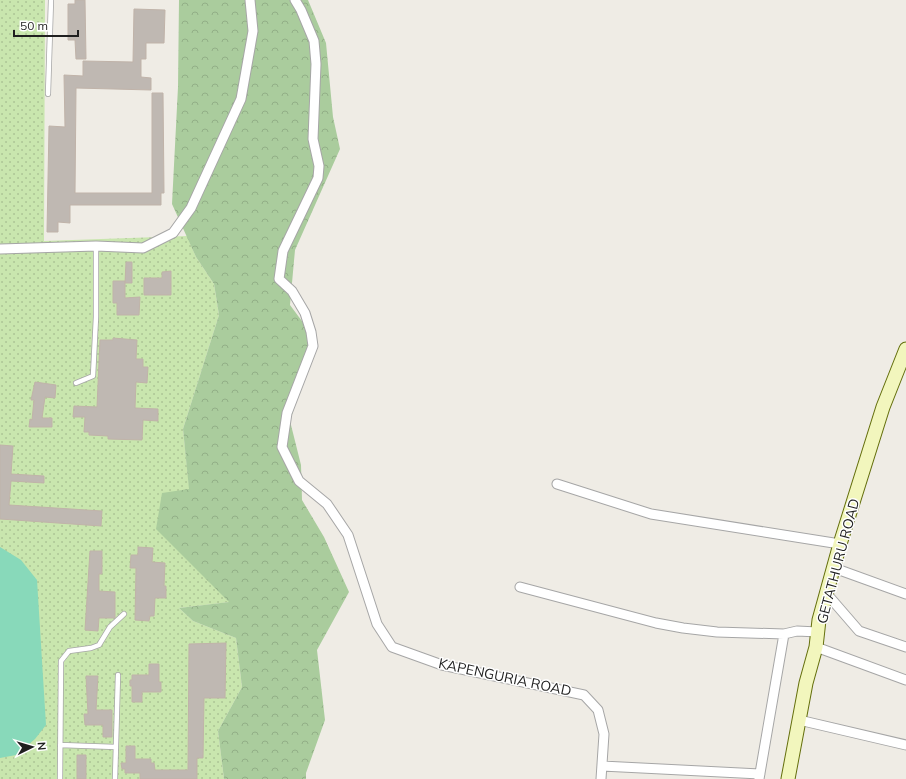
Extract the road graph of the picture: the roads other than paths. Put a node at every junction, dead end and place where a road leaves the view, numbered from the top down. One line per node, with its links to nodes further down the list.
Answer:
1 (51, 0): 4 (lane)
2 (250, 0): 5 (street)
3 (295, 0): 26 (street, KAPENGURIA ROAD)
4 (48, 94)
5 (96, 246): 6 (street); 8 (lane)
6 (0, 249)
7 (906, 349): 10 (main road, GETATHURU ROAD)
8 (76, 383)
9 (557, 484): 10 (street)
10 (840, 544): 11 (main road, GETATHURU ROAD)
11 (834, 568): 13 (main road, GETATHURU ROAD); 14 (street)
12 (520, 587): 17 (street)
13 (827, 594): 16 (main road, GETATHURU ROAD); 19 (street)
14 (906, 594)
15 (124, 614): 23 (lane)
16 (818, 632): 17 (street); 18 (main road, GETATHURU ROAD)
17 (784, 634): 27 (street)
18 (816, 647): 21 (street); 22 (main road, GETATHURU ROAD)
19 (906, 647)
20 (118, 675): 25 (lane)
21 (906, 680)
22 (799, 720): 24 (street); 31 (main road, GETATHURU ROAD)
23 (60, 745): 25 (lane); 28 (lane)
24 (906, 745)
25 (116, 747): 29 (lane)
26 (602, 766): 27 (street); 30 (street, KAPENGURIA ROAD)
27 (760, 776)
28 (60, 779)
29 (116, 779)
30 (601, 779)
31 (788, 779)

